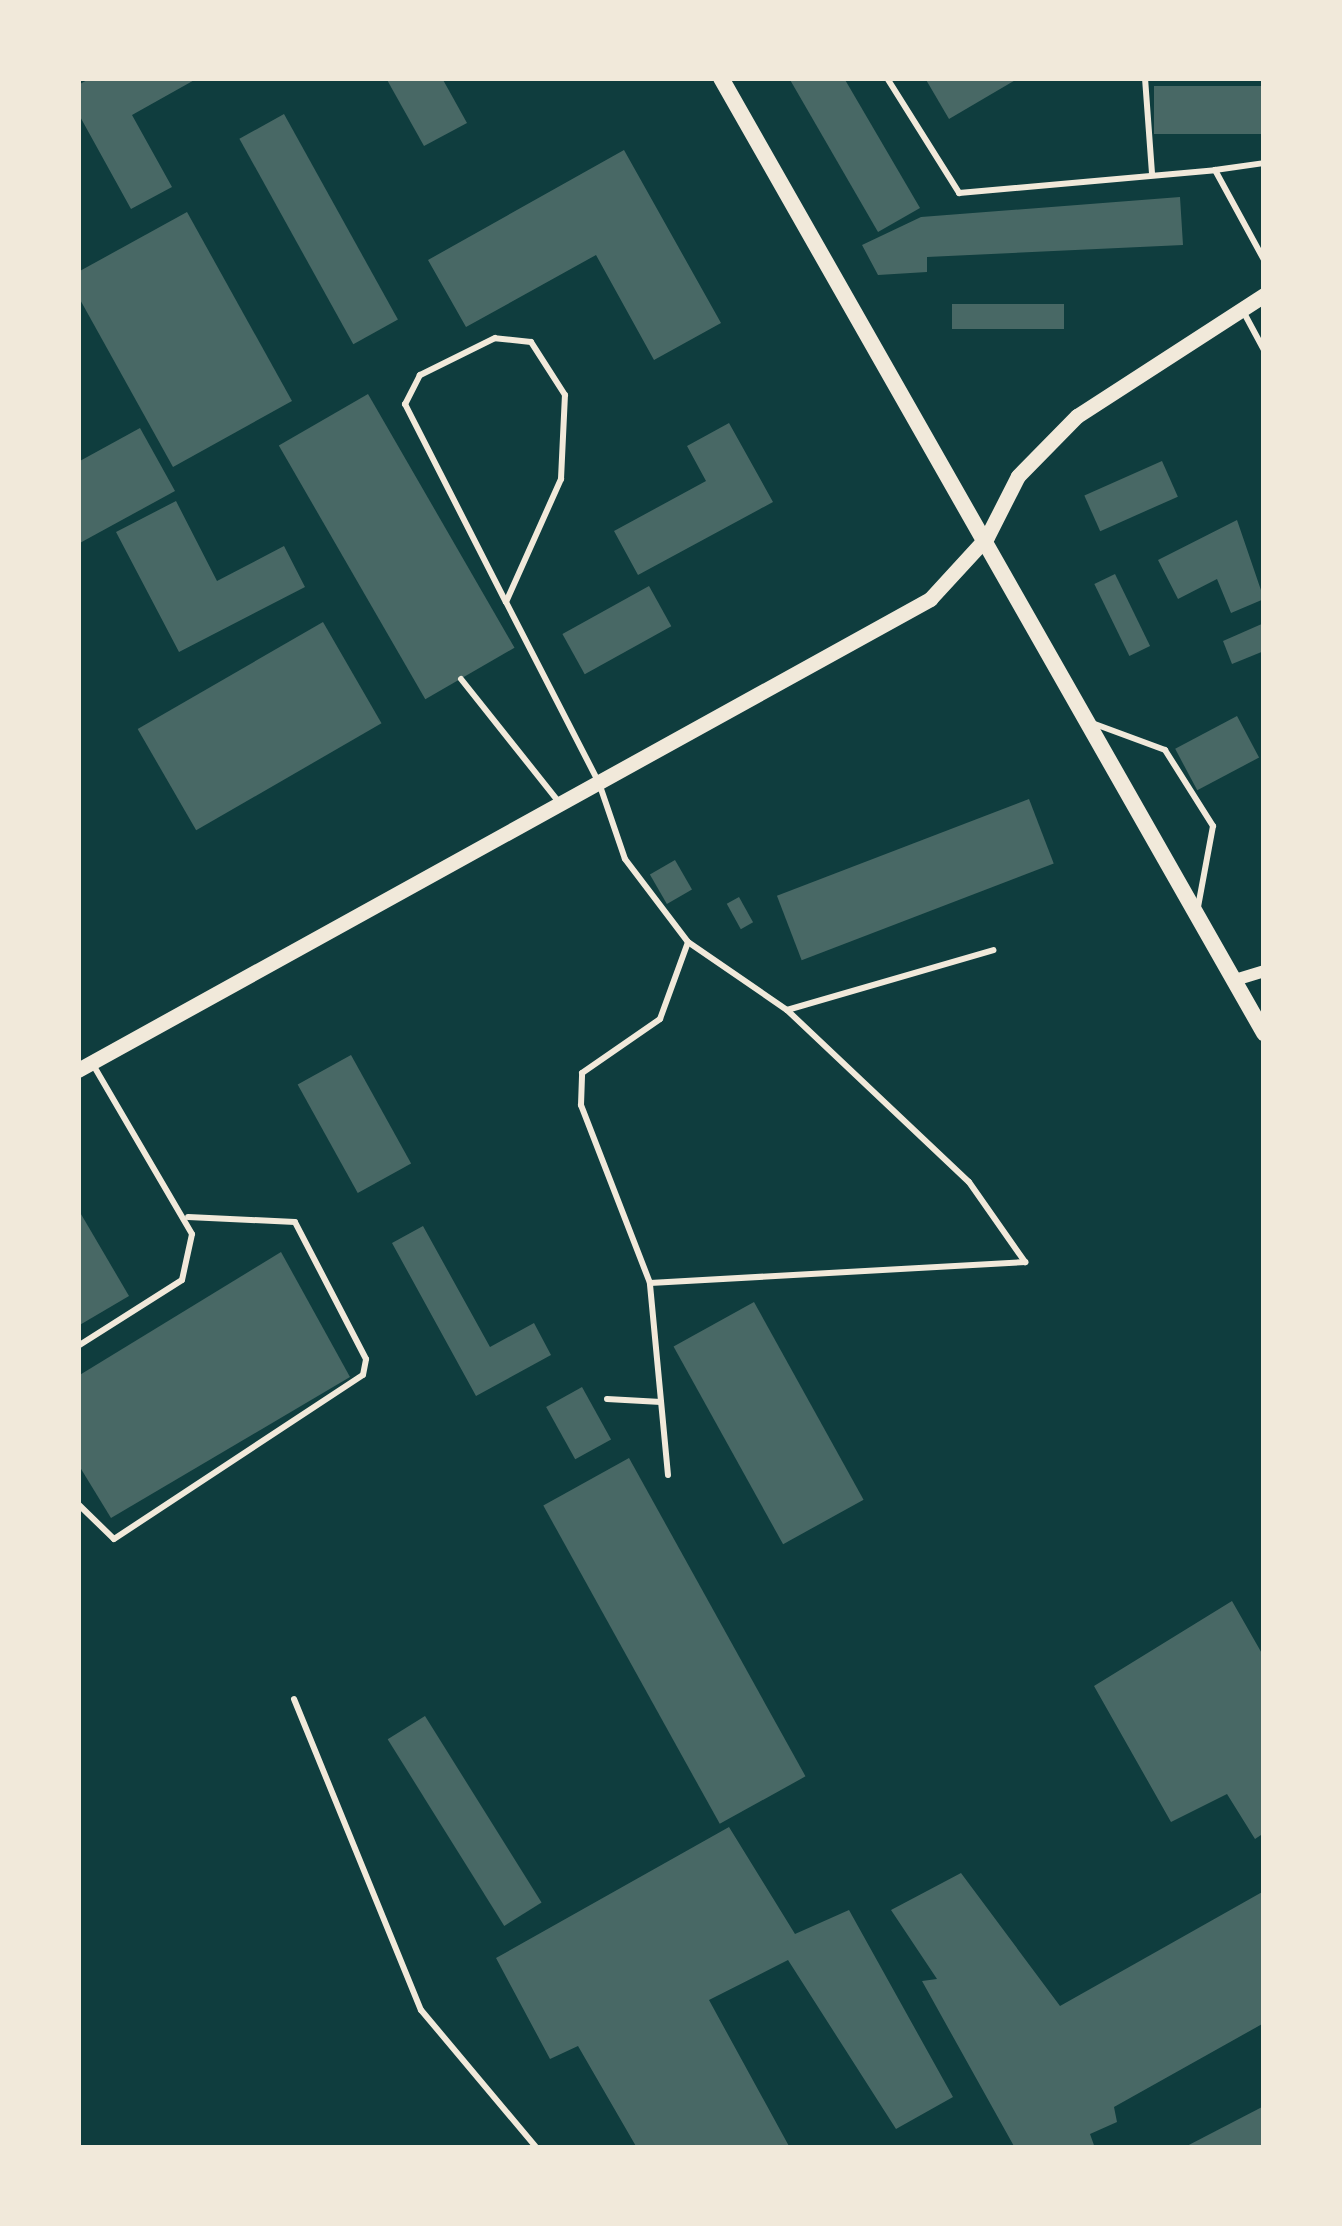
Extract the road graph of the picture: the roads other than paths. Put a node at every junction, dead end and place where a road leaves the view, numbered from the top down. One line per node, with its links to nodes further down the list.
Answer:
1 (721, 78): 11 (main road)
2 (1144, 78): 6 (lane)
3 (889, 79): 6 (lane)
4 (1264, 163): 5 (lane)
5 (1215, 170): 6 (lane); 7 (lane)
6 (1152, 174)
7 (1264, 260)
8 (1264, 295): 9 (street)
9 (1242, 308): 10 (lane); 11 (street)
10 (1264, 350)
11 (987, 537): 14 (main road); 15 (street)
12 (506, 602): 12 (lane); 15 (lane)
13 (461, 679): 16 (lane)
14 (1090, 722): 17 (main road); 17 (lane)
15 (598, 783): 16 (street); 18 (lane)
16 (560, 803): 24 (street)
17 (1197, 911): 21 (main road)
18 (688, 942): 22 (lane); 26 (lane)
19 (993, 950): 22 (lane)
20 (1264, 971): 21 (street)
21 (1235, 980): 23 (main road)
22 (787, 1010): 26 (lane)
23 (1264, 1033)
24 (85, 1066): 25 (lane)
25 (188, 1217): 27 (lane); 31 (lane)
26 (650, 1283): 29 (lane)
27 (78, 1346)
28 (607, 1399): 29 (lane)
29 (662, 1402): 30 (lane)
30 (668, 1475)
31 (78, 1504)
32 (294, 1699): 33 (lane)
33 (537, 2148)

